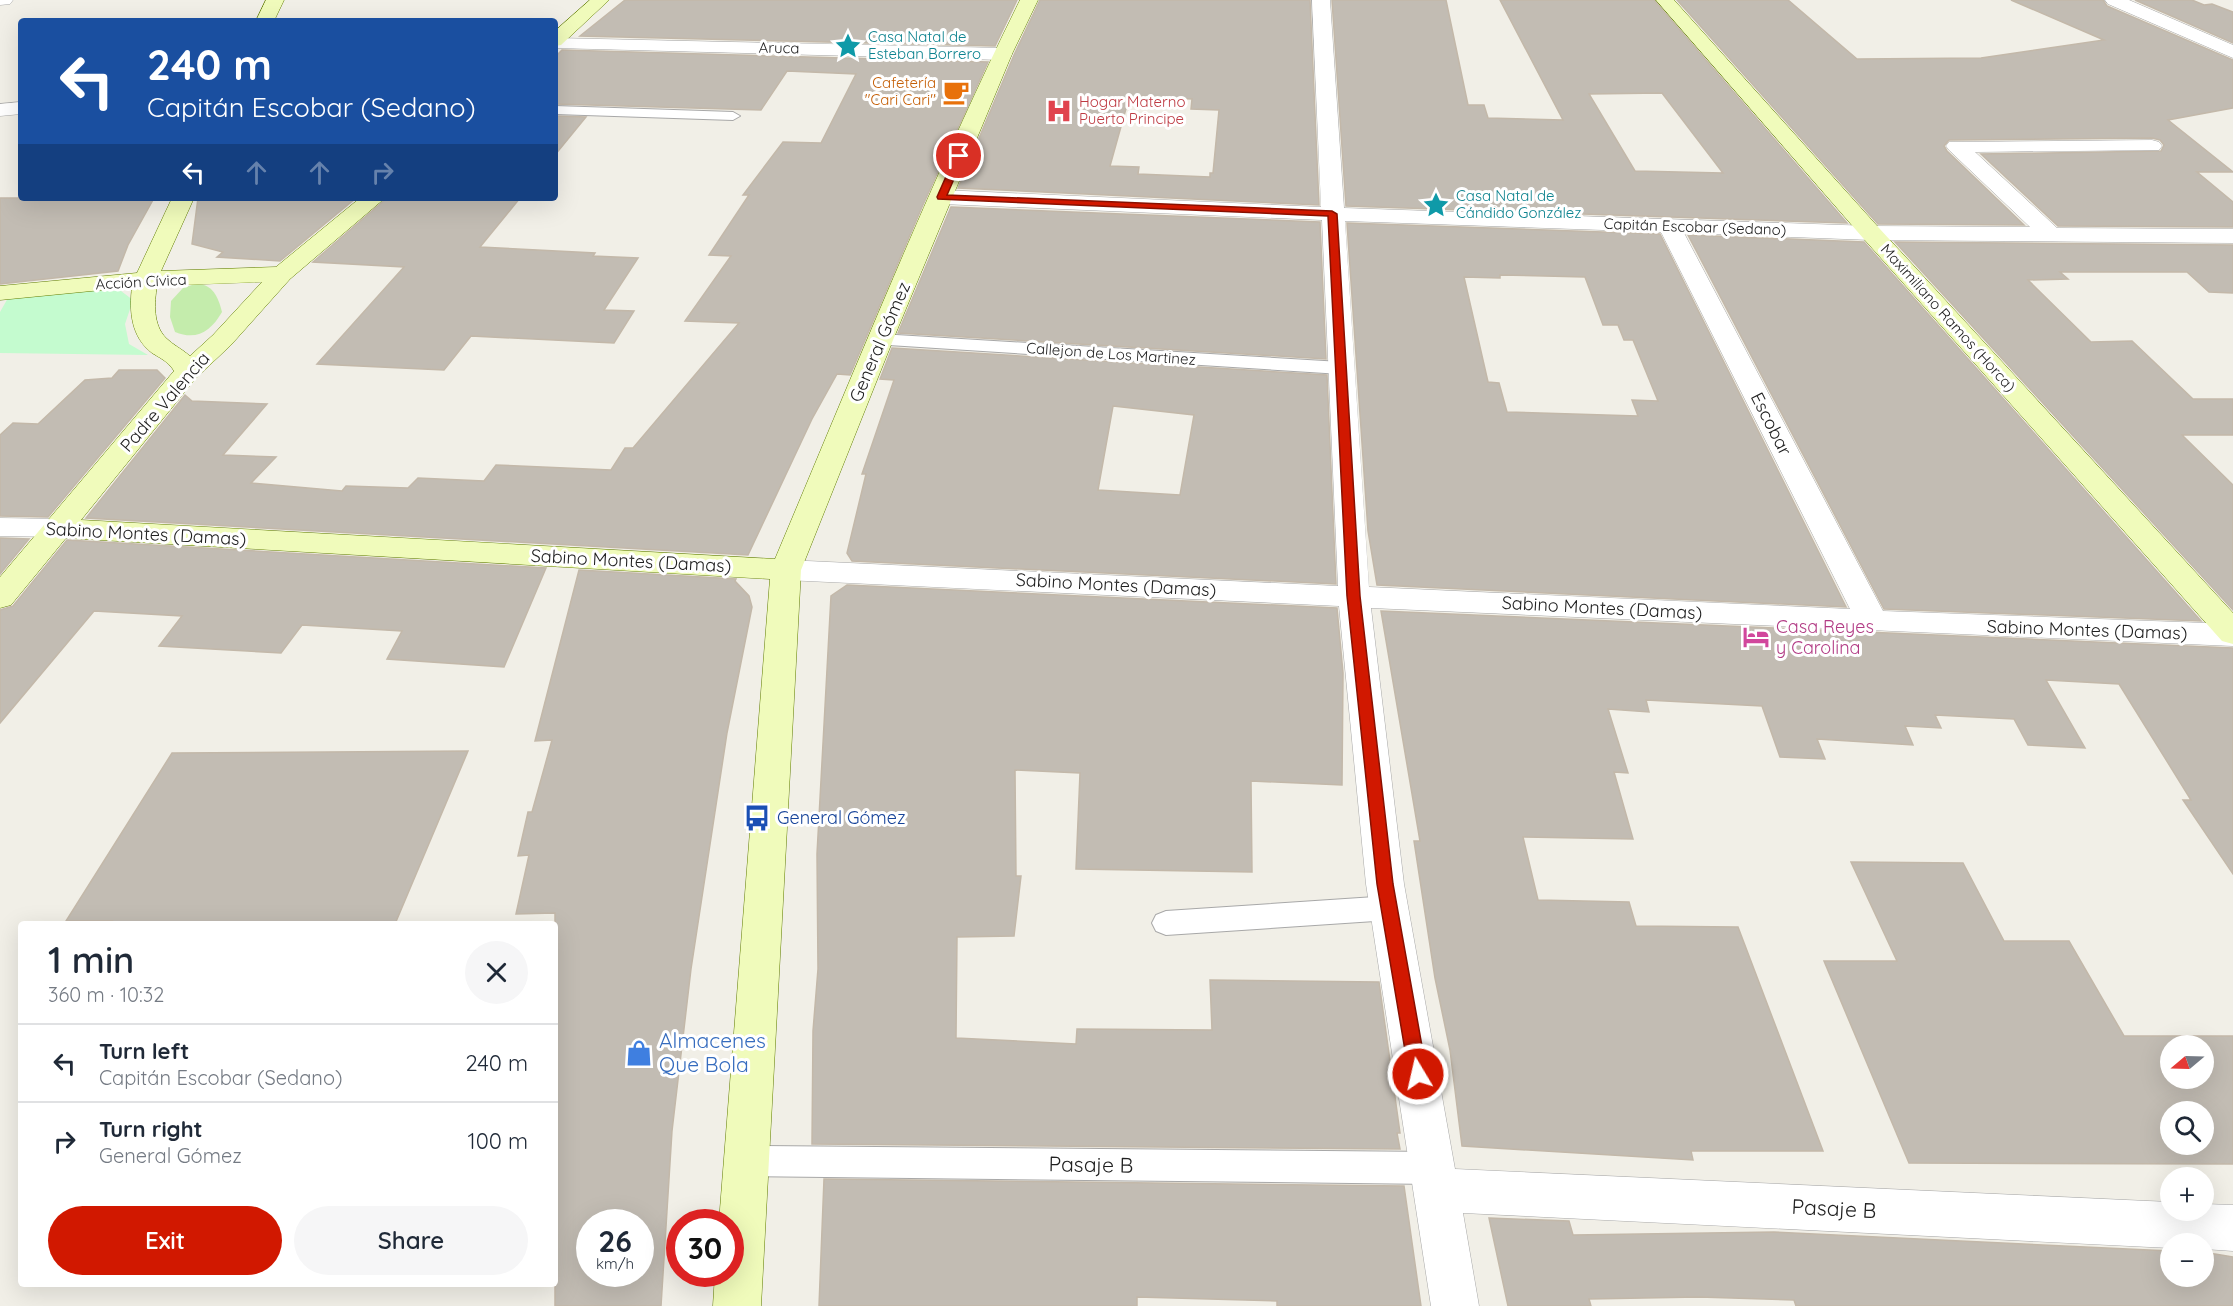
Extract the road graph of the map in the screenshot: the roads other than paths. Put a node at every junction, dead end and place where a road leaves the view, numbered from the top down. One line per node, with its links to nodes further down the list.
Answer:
1 (275, 0): 7 (main road)
2 (600, 0): 8 (main road)
3 (1029, 0): 11 (main road, General Gómez)
4 (1321, 0): 20 (street)
5 (1665, 0): 22 (main road, Maximiliano Ramos (Horca))
6 (2114, 0): 10 (street)
7 (267, 18)
8 (558, 39)
9 (558, 42): 11 (street, Aruca)
10 (2233, 52)
11 (1004, 54): 17 (main road, General Gómez)
12 (18, 108): 13 (street)
13 (0, 110)
14 (558, 110): 15 (lane)
15 (733, 116)
16 (2152, 146): 23 (street)
17 (942, 197): 20 (street, Capitán Escobar (Sedano)); 30 (main road, General Gómez)
18 (182, 201): 26 (main road)
19 (370, 201): 25 (main road, Padre Valencia)
20 (1332, 214): 21 (street, Capitán Escobar (Sedano)); 31 (street)
21 (1670, 226): 22 (street, Capitán Escobar (Sedano)); 38 (street, Escobar)
22 (1871, 233): 23 (street, Capitán Escobar (Sedano)); 39 (main road, Maximiliano Ramos (Horca))
23 (2049, 233): 24 (street, Capitán Escobar (Sedano))
24 (2233, 236)
25 (282, 274): 27 (main road, Acción Cívica); 29 (main road, Padre Valencia)
26 (144, 279): 27 (main road, Acción Cívica); 28 (main road, Acción Cívica); 32 (main road)
27 (196, 279): 29 (main road)
28 (0, 293)
29 (222, 340): 32 (main road, Padre Valencia)
30 (880, 340): 31 (lane, Callejon de Los Martinez); 35 (main road, General Gómez)
31 (1341, 368): 36 (street)
32 (187, 372): 34 (main road, Padre Valencia)
33 (0, 527): 34 (street, Sabino Montes (Damas))
34 (59, 528): 35 (main road, Sabino Montes (Damas)); 37 (main road, Padre Valencia)
35 (786, 570): 36 (street, Sabino Montes (Damas)); 42 (main road, General Gómez)
36 (1354, 596): 38 (street, Sabino Montes (Damas)); 40 (street)
37 (0, 598)
38 (1872, 621): 39 (street, Sabino Montes (Damas))
39 (2233, 634)
40 (1390, 908): 41 (lane); 43 (street)
41 (1166, 923)
42 (748, 1161): 43 (lane, Pasaje B); 45 (main road, General Gómez)
43 (1435, 1179): 44 (street, Pasaje B); 46 (street)
44 (2233, 1228)
45 (737, 1306)
46 (1455, 1306)

